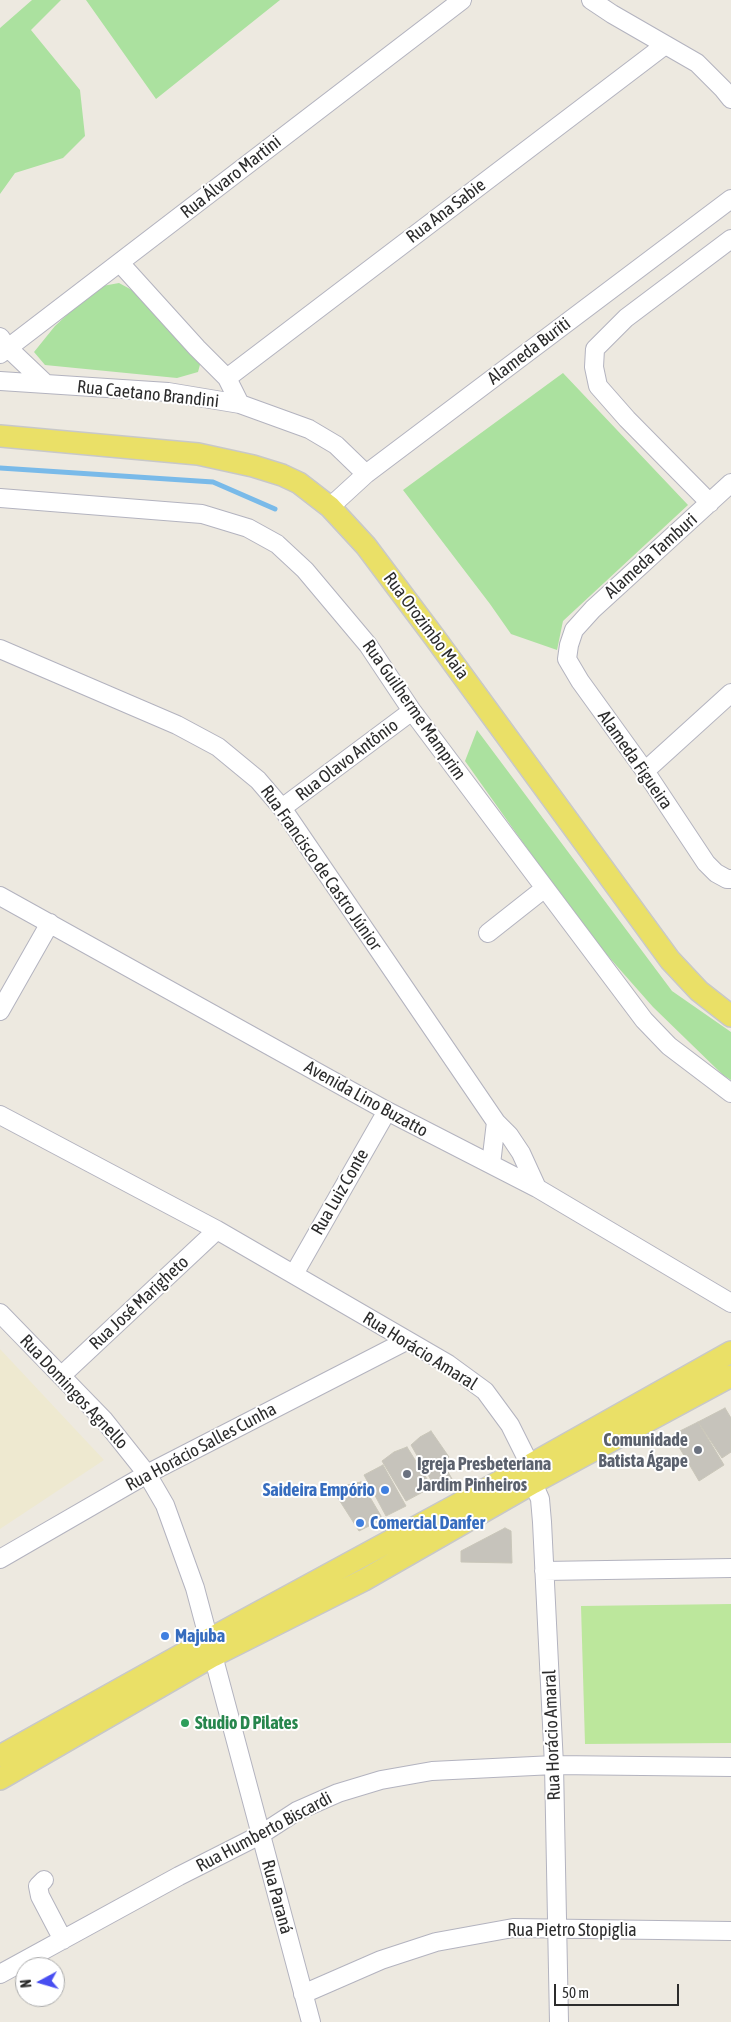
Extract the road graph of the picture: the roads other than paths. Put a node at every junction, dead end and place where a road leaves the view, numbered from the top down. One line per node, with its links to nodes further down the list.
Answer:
1 (462, 0): 7 (street, Rua Álvaro Martini)
2 (591, 0): 3 (street)
3 (664, 45): 4 (street); 9 (street, Rua Ana Sabie)
4 (731, 99)
5 (731, 199): 14 (street, Alameda Buriti)
6 (731, 239): 17 (street)
7 (120, 263): 8 (street, Rua Álvaro Martini); 9 (street)
8 (2, 346): 11 (street)
9 (226, 378): 12 (street)
10 (0, 382): 11 (street, Rua Caetano Brandini)
11 (46, 384): 12 (street, Rua Caetano Brandini)
12 (240, 404): 14 (street, Rua Caetano Brandini)
13 (0, 436): 18 (main road, Rua Orozimbo Maia)
14 (366, 474): 18 (street, Alameda Buriti)
15 (731, 483): 17 (street, Alameda Tamburi)
16 (0, 498): 22 (street, Rua Guilherme Mamprim)
17 (710, 503): 19 (street, Alameda Tamburi)
18 (330, 507): 31 (main road, Rua Orozimbo Maia)
19 (574, 630): 23 (street, Alameda Figueira)
20 (0, 649): 24 (street, Rua Francisco de Castro Júnior)
21 (731, 693): 23 (street)
22 (412, 711): 24 (street, Rua Olavo Antônio); 26 (street, Rua Guilherme Mamprim)
23 (645, 771): 25 (street, Alameda Figueira)
24 (282, 808): 35 (street, Rua Francisco de Castro Júnior)
25 (729, 879)
26 (545, 888): 29 (street); 32 (street, Rua Guilherme Mamprim)
27 (0, 896): 28 (street, Avenida Lino Buzatto)
28 (50, 923): 30 (street); 33 (street, Avenida Lino Buzatto)
29 (488, 933)
30 (0, 1011)
31 (731, 1016)
32 (731, 1093)
33 (387, 1111): 36 (street, Avenida Lino Buzatto); 39 (street, Rua Luiz Conte)
34 (0, 1114): 38 (street, Rua Horácio Amaral)
35 (496, 1122): 36 (street); 37 (street, Rua Francisco de Castro Júnior)
36 (491, 1164): 37 (street, Avenida Lino Buzatto)
37 (537, 1188): 40 (street, Avenida Lino Buzatto)
38 (217, 1230): 39 (street, Rua Horácio Amaral); 44 (street, Rua José Marigheto)
39 (294, 1274): 42 (street, Rua Horácio Amaral)
40 (731, 1303)
41 (0, 1313): 44 (street, Rua Domingos Agnello)
42 (406, 1341): 46 (street, Rua Horácio Salles Cunha); 47 (street, Rua Horácio Amaral)
43 (731, 1352): 47 (main road)
44 (61, 1376): 46 (street, Rua Domingos Agnello)
45 (731, 1376): 47 (main road)
46 (147, 1474): 48 (street, Rua Horácio Salles Cunha); 51 (street, Rua Domingos Agnello)
47 (532, 1474): 50 (street, Rua Horácio Amaral); 51 (main road)
48 (0, 1559)
49 (731, 1568): 50 (street)
50 (544, 1571): 53 (street, Rua Horácio Amaral)
51 (210, 1649): 52 (main road); 55 (main road); 56 (street, Rua Paraná)
52 (0, 1756)
53 (554, 1765): 54 (street, Rua Humberto Biscardi); 56 (street, Rua Humberto Biscardi); 58 (street, Rua Horácio Amaral)
54 (731, 1768)
55 (0, 1779)
56 (260, 1835): 60 (street, Rua Humberto Biscardi); 62 (street, Rua Paraná)
57 (44, 1880): 60 (street)
58 (557, 1928): 59 (street, Rua Pietro Stopiglia); 62 (street, Rua Pietro Stopiglia); 64 (street, Rua Horácio Amaral)
59 (731, 1931)
60 (63, 1940): 61 (street, Rua Humberto Biscardi)
61 (0, 1974)
62 (303, 1994): 63 (street, Rua Paraná)
63 (311, 2022)
64 (559, 2022)

